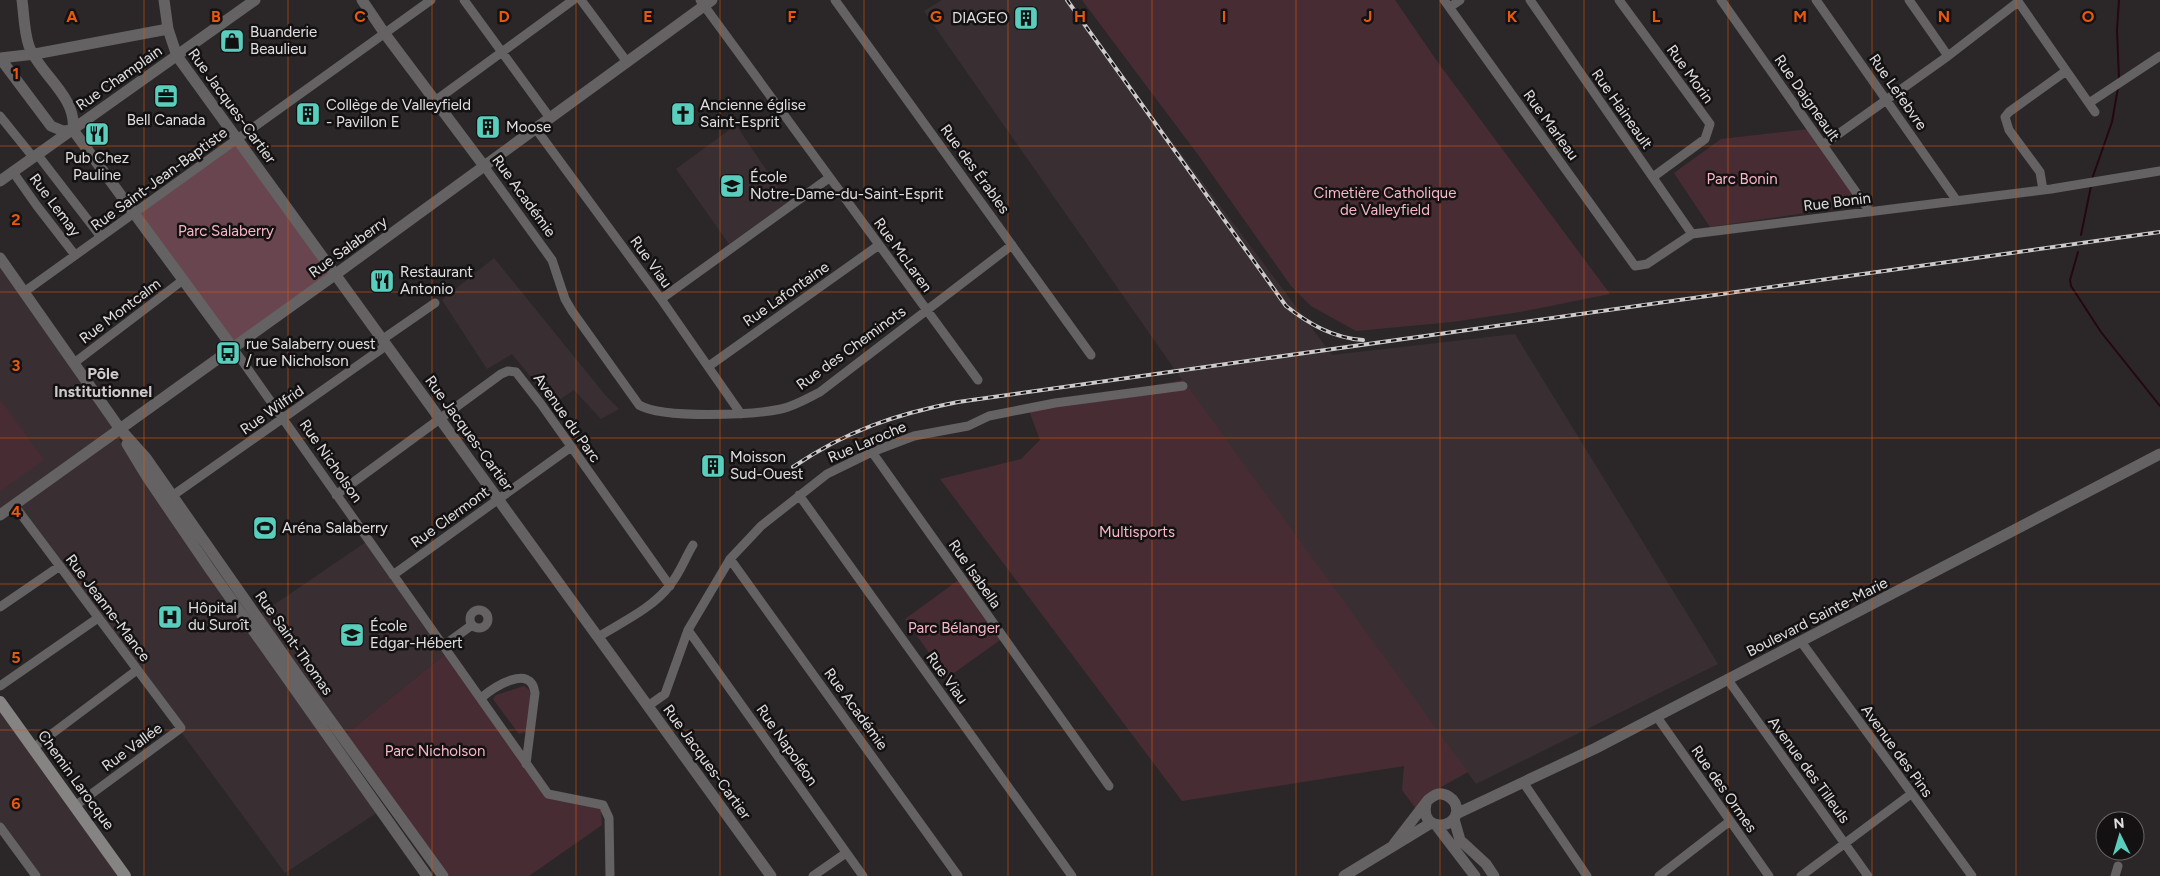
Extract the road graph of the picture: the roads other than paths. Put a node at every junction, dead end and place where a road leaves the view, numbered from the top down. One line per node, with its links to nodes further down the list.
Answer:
1 (22, 0): 22 (street, Rue Nicholson)
2 (164, 0): 19 (street, Rue Jacques-Cartier)
3 (256, 0): 23 (street, Rue Champlain)
4 (362, 0): 20 (street, Rue Académie)
5 (431, 0): 20 (street, Rue Saint-Jean-Baptiste)
6 (464, 0): 21 (street)
7 (573, 0): 21 (street)
8 (581, 0): 27 (street)
9 (835, 0): 53 (street, Rue des Érables)
10 (1460, 0): 18 (street)
11 (1530, 0): 43 (street, Rue Haineault)
12 (1619, 0): 43 (street, Rue Morin)
13 (1721, 0): 38 (street, Rue Daigneault)
14 (1816, 0): 29 (street, Rue Lefebvre)
15 (1909, 0): 24 (street)
16 (2017, 1): 24 (street); 28 (street)
17 (706, 2): 27 (street, Rue Salaberry); 44 (street, Rue McLaren)
18 (1447, 4): 56 (street, Rue Marleau)
19 (168, 29): 22 (street); 23 (street, Rue Jacques-Cartier)
20 (384, 34): 30 (street, Rue Académie); 37 (street, Rue Saint-Jean-Baptiste)
21 (501, 53): 30 (street); 34 (street)
22 (34, 54): 26 (street); 36 (street, Rue Nicholson)
23 (177, 56): 36 (street, Rue Champlain); 37 (street, Rue Jacques-Cartier)
24 (1948, 56): 29 (street)
25 (2160, 56): 31 (street)
26 (0, 58): 36 (street)
27 (627, 62): 34 (street, Rue Salaberry)
28 (2066, 71): 31 (street); 46 (street)
29 (1887, 100): 38 (street); 47 (street, Rue Lefebvre)
30 (435, 101): 40 (street, Rue Académie)
31 (2089, 103): 32 (street)
32 (2095, 112)
33 (0, 116): 39 (street)
34 (550, 118): 35 (street, Rue Salaberry)
35 (536, 129): 40 (street, Rue Salaberry); 60 (street, Rue Viau)
36 (73, 130): 39 (street, Rue Champlain); 49 (street, Rue Nicholson)
37 (237, 139): 49 (street, Rue Saint-Jean-Baptiste); 57 (street, Rue Jacques-Cartier)
38 (1823, 145): 48 (street, Rue Daigneault)
39 (35, 155): 41 (street, Rue Champlain); 51 (street)
40 (484, 166): 57 (street, Rue Salaberry); 70 (street, Rue Académie)
41 (13, 172): 45 (street, Rue Champlain); 54 (street, Rue Lemay)
42 (2160, 172): 46 (street, Rue Bonin)
43 (1652, 177): 50 (street, Rue Haineault)
44 (829, 178): 52 (street, Rue McLaren); 60 (street)
45 (0, 181)
46 (2047, 189): 47 (street, Rue Bonin)
47 (1957, 201): 48 (street, Rue Bonin)
48 (1870, 212): 50 (street, Rue Bonin)
49 (134, 213): 51 (street, Rue Saint-Jean-Baptiste); 58 (street, Rue Nicholson)
50 (1692, 234): 56 (street, Rue Bonin)
51 (101, 237): 54 (street, Rue Saint-Jean-Baptiste)
52 (879, 245): 62 (street, Rue McLaren); 67 (street, Rue Lafontaine)
53 (1012, 245): 62 (street, Rue des Cheminots); 65 (street, Rue des Érables)
54 (75, 256): 59 (street, Rue Saint-Jean-Baptiste)
55 (0, 258): 59 (street, Rue Saint-Thomas)
56 (1635, 266)
57 (336, 274): 63 (street, Rue Jacques-Cartier); 64 (street, Rue Salaberry)
58 (183, 280): 64 (street, Rue Nicholson); 66 (street, Rue Montcalm)
59 (24, 292): 66 (street, Rue Saint-Thomas)
60 (661, 299): 67 (street, Rue Viau)
61 (435, 303): 63 (street, Rue Wilfrid)
62 (927, 310): 68 (street, Rue McLaren); 71 (street, Rue des Cheminots)
63 (385, 342): 72 (street, Rue Wilfrid); 73 (street, Rue Jacques-Cartier)
64 (233, 348): 72 (street, Rue Nicholson); 74 (street, Rue Salaberry)
65 (1091, 355)
66 (74, 363): 74 (street, Rue Saint-Thomas)
67 (708, 366): 71 (street, Rue Viau)
68 (978, 380)
69 (1183, 386): 76 (street, Rue Laroche)
70 (654, 411): 71 (street, Rue des Cheminots)
71 (741, 414)
72 (283, 419): 78 (street, Rue Nicholson); 80 (street, Rue Wilfrid)
73 (441, 419): 75 (street, Avenue du Parc); 78 (street, Avenue du Parc); 81 (street, Rue Jacques-Cartier)
74 (120, 429): 80 (street, Rue Saint-Thomas); 82 (street, Rue Salaberry); 104 (street, Rue Saint-Thomas)
75 (571, 447): 81 (street, Rue Clermont); 88 (street, Avenue du Parc)
76 (872, 452): 79 (street, Rue Laroche); 108 (street, Rue Isabella)
77 (2160, 454): 94 (street, Boulevard Sainte-Marie)
78 (336, 495): 87 (street, Rue Nicholson)
79 (799, 495): 85 (street, Rue Laroche); 131 (street, Rue Viau)
80 (172, 496): 104 (street, Rue Saint-Thomas)
81 (498, 499): 87 (street, Rue Clermont); 93 (street, Rue Jacques-Cartier)
82 (14, 505): 83 (street, Rue Salaberry); 86 (street, Rue Jeanne-Mance)
83 (0, 515)
84 (693, 545): 88 (street)
85 (730, 559): 92 (street, Rue Laroche); 130 (street, Rue Académie)
86 (60, 566): 89 (street); 90 (street, Rue Jeanne-Mance)
87 (393, 575): 95 (street, Rue Nicholson)
88 (670, 586): 93 (street)
89 (0, 607)
90 (98, 618): 96 (street, Rue Jeanne-Mance); 98 (street)
91 (472, 625): 95 (street)
92 (688, 630): 101 (street, Rue Laroche); 120 (street, Rue Napoléon)
93 (598, 637): 101 (street, Rue Jacques-Cartier)
94 (1802, 643): 97 (street, Boulevard Sainte-Marie); 109 (street, Avenue des Pins)
95 (443, 646): 99 (street, Rue Nicholson)
96 (137, 670): 103 (street, Rue Jeanne-Mance); 105 (street)
97 (1728, 680): 102 (street, Boulevard Sainte-Marie); 118 (street, Avenue des Tilleuls)
98 (0, 686)
99 (481, 698): 106 (street, Rue Nicholson); 106 (street)
100 (0, 702): 105 (main road, Chemin Larocque)
101 (648, 706): 127 (street, Rue Jacques-Cartier)
102 (1657, 717): 107 (street, Boulevard Sainte-Marie); 115 (street, Rue des Ormes)
103 (180, 728): 113 (street, Rue Vallée)
104 (339, 741): 124 (street, Rue Saint-Thomas); 125 (street, Rue Saint-Thomas)
105 (33, 748): 113 (main road, Chemin Larocque)
106 (526, 764): 126 (street, Rue Nicholson)
107 (1523, 782): 111 (street, Boulevard Sainte-Marie); 135 (street)
108 (1108, 786)
109 (1912, 794): 118 (street); 140 (street, Avenue des Pins)
110 (1452, 799): 111 (street, Boulevard Sainte-Marie); 112 (street, Boulevard Sainte-Marie); 114 (street)
111 (1485, 800): 114 (street, Boulevard Sainte-Marie)
112 (1426, 804): 116 (street); 119 (street, Boulevard Sainte-Marie)
113 (75, 806): 123 (main road, Chemin Larocque)
114 (1455, 816): 116 (street, Boulevard Sainte-Marie); 134 (street)
115 (1730, 822): 136 (street); 137 (street, Rue des Ormes)
116 (1434, 824): 119 (street, Boulevard Sainte-Marie); 133 (street)
117 (0, 827): 122 (street)
118 (1845, 843): 138 (street); 139 (street, Avenue des Tilleuls)
119 (1394, 844): 132 (street, Boulevard Sainte-Marie)
120 (846, 853): 128 (street); 129 (street, Rue Napoléon)
121 (2118, 866): 141 (street)
122 (36, 876)
123 (125, 876)
124 (427, 876)
125 (443, 876)
126 (610, 876)
127 (771, 876)
128 (813, 876)
129 (862, 876)
130 (958, 876)
131 (1072, 876)
132 (1344, 876)
133 (1475, 876)
134 (1494, 876)
135 (1587, 876)
136 (1659, 876)
137 (1769, 876)
138 (1801, 876)
139 (1868, 876)
140 (1972, 876)
141 (2115, 876)

